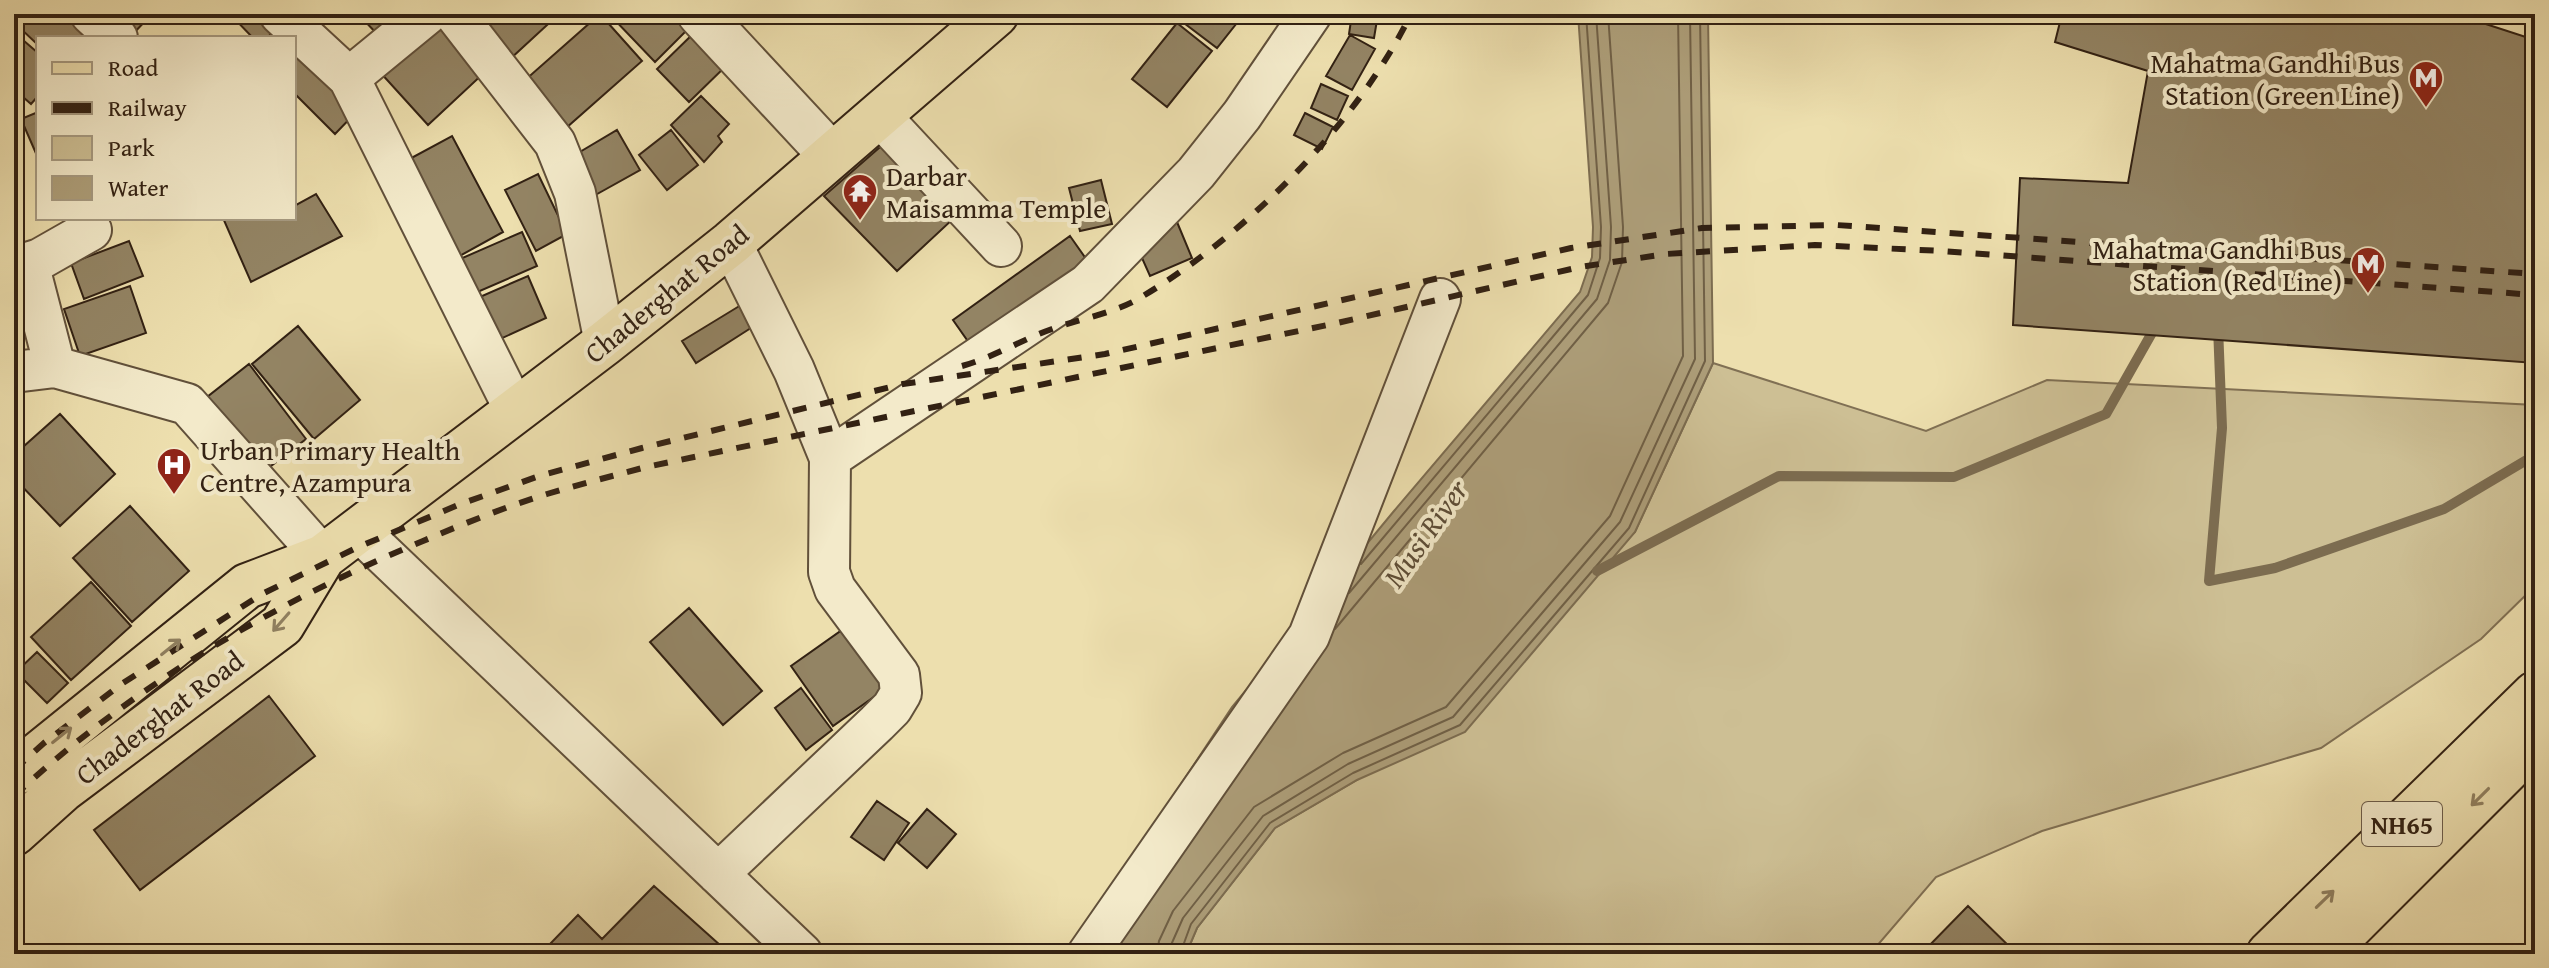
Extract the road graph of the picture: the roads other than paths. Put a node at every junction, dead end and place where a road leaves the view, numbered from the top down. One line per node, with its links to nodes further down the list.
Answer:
1 (91, 14): 7 (street)
2 (280, 14): 8 (street)
3 (700, 14): 10 (street)
4 (996, 14): 9 (main road, Chaderghat Road)
5 (1311, 14): 20 (street)
6 (429, 16): 8 (street); 16 (street)
7 (115, 36)
8 (349, 78): 19 (street)
9 (879, 115): 10 (main road, Chaderghat Road); 13 (street)
10 (831, 155): 12 (main road, Chaderghat Road)
11 (91, 230): 14 (street)
12 (731, 243): 16 (main road, Chaderghat Road); 20 (street)
13 (1001, 246)
14 (21, 265): 17 (street)
15 (1440, 299): 29 (street)
16 (605, 343): 19 (main road, Chaderghat Road)
17 (55, 367): 18 (street); 22 (street)
18 (14, 372)
19 (516, 412): 21 (main road, Chaderghat Road)
20 (830, 458): 27 (street)
21 (359, 531): 22 (main road, Chaderghat Road); 27 (street)
22 (323, 557): 25 (main road, Chaderghat Road, one-way to 22); 26 (main road, Chaderghat Road, one-way to 26)
23 (2535, 694): 30 (main road, NH65, one-way to 23)
24 (2535, 742): 31 (main road, NH65, one-way to 31)
25 (14, 774)
26 (14, 833)
27 (718, 874): 28 (street)
28 (802, 954)
29 (1088, 954)
30 (2269, 954)
31 (2323, 954)

